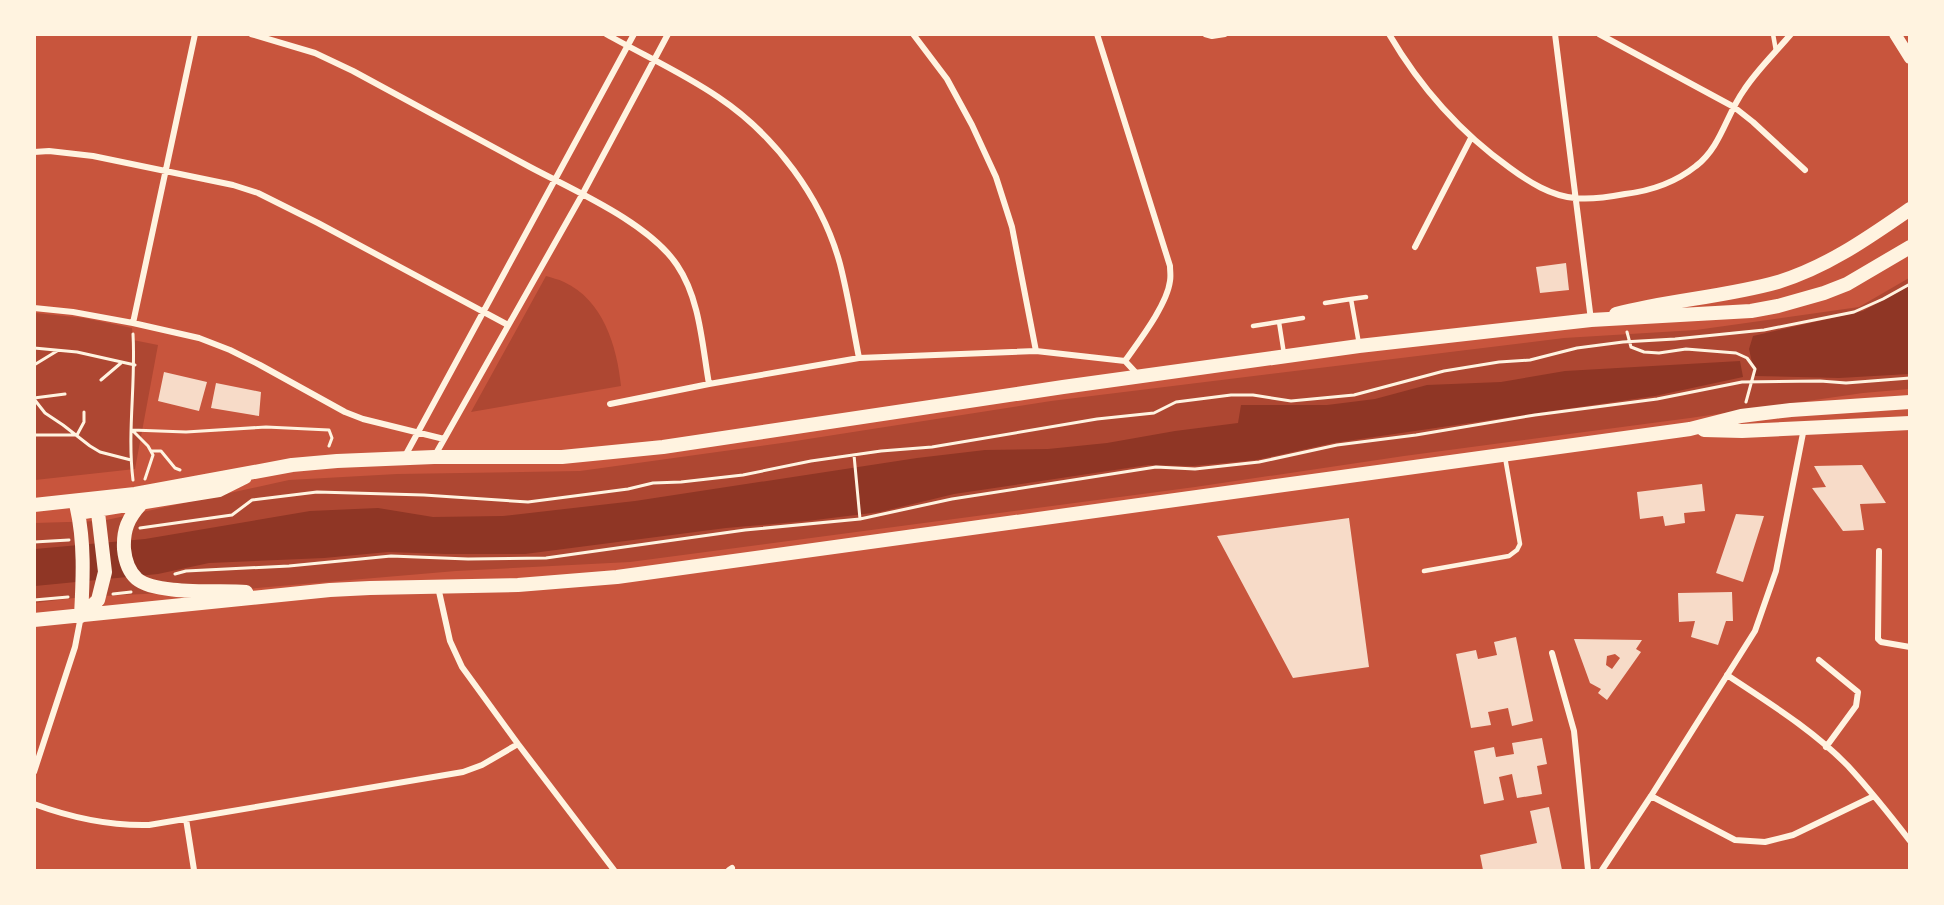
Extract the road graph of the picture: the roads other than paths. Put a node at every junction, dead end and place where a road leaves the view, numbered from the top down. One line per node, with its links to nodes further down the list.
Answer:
1 (195, 34): 24 (street)
2 (251, 34): 25 (street)
3 (606, 34): 16 (street)
4 (634, 34): 16 (street)
5 (668, 34): 19 (street)
6 (913, 34): 43 (street)
7 (1097, 34): 46 (street)
8 (1204, 34): 9 (street)
9 (1225, 34)
10 (1389, 34): 21 (street)
11 (1555, 34): 27 (street)
12 (1599, 34): 20 (street)
13 (1773, 34): 17 (lane)
14 (1791, 34): 17 (street)
15 (1895, 34): 18 (main road)
16 (628, 46): 19 (street); 25 (street)
17 (1776, 51): 20 (street)
18 (1910, 58)
19 (654, 60): 26 (street); 45 (street)
20 (1734, 107): 23 (street); 27 (street)
21 (1471, 138): 27 (street); 29 (street)
22 (34, 152): 24 (street)
23 (1805, 170)
24 (165, 171): 35 (street); 39 (street)
25 (555, 180): 26 (street); 35 (street)
26 (582, 195): 40 (street); 48 (street)
27 (1575, 199): 37 (street)
28 (1910, 209): 37 (main road)
29 (1415, 247)
30 (1910, 247): 37 (main road)
31 (1366, 297): 32 (lane)
32 (1351, 300): 33 (lane); 42 (lane)
33 (1325, 303)
34 (34, 308): 39 (street)
35 (483, 312): 40 (street); 54 (street)
36 (1303, 318): 38 (lane)
37 (1591, 320): 42 (main road)
38 (1279, 322): 41 (lane); 44 (lane)
39 (133, 323): 54 (street)
40 (508, 325): 55 (street)
41 (1253, 326)
42 (1359, 346): 44 (main road)
43 (1036, 351): 45 (street); 46 (street)
44 (1284, 357): 47 (main road)
45 (859, 358): 48 (street)
46 (1125, 361): 47 (street)
47 (1140, 376): 58 (main road)
48 (709, 384): 50 (street)
49 (1910, 402): 53 (main road)
50 (610, 404)
51 (1910, 423): 52 (main road)
52 (1804, 428): 53 (main road); 73 (street)
53 (1690, 429): 56 (main road)
54 (417, 432): 55 (street); 57 (street)
55 (444, 439): 58 (street)
56 (1505, 454): 65 (lane); 66 (main road)
57 (404, 458): 58 (main road); 59 (main road)
58 (434, 458)
59 (260, 471): 60 (main road); 62 (main road)
60 (141, 504): 62 (main road); 67 (main road)
61 (34, 505): 63 (main road)
62 (98, 508): 63 (main road); 68 (main road)
63 (78, 513): 68 (main road)
64 (1879, 551): 70 (street)
65 (1424, 571)
66 (438, 587): 67 (main road); 74 (street)
67 (281, 595): 68 (main road)
68 (81, 616): 69 (main road); 76 (street)
69 (34, 620)
70 (1910, 647)
71 (1552, 653): 84 (street)
72 (1819, 660): 75 (street)
73 (1727, 675): 75 (street); 77 (street)
74 (518, 744): 80 (street); 83 (street)
75 (1826, 747): 78 (street)
76 (34, 772)
77 (1651, 796): 78 (street); 85 (street)
78 (1874, 796): 81 (street)
79 (34, 804): 80 (street)
80 (186, 819): 82 (street)
81 (1910, 841)
82 (194, 870)
83 (614, 870)
84 (1588, 870)
85 (1602, 870)

